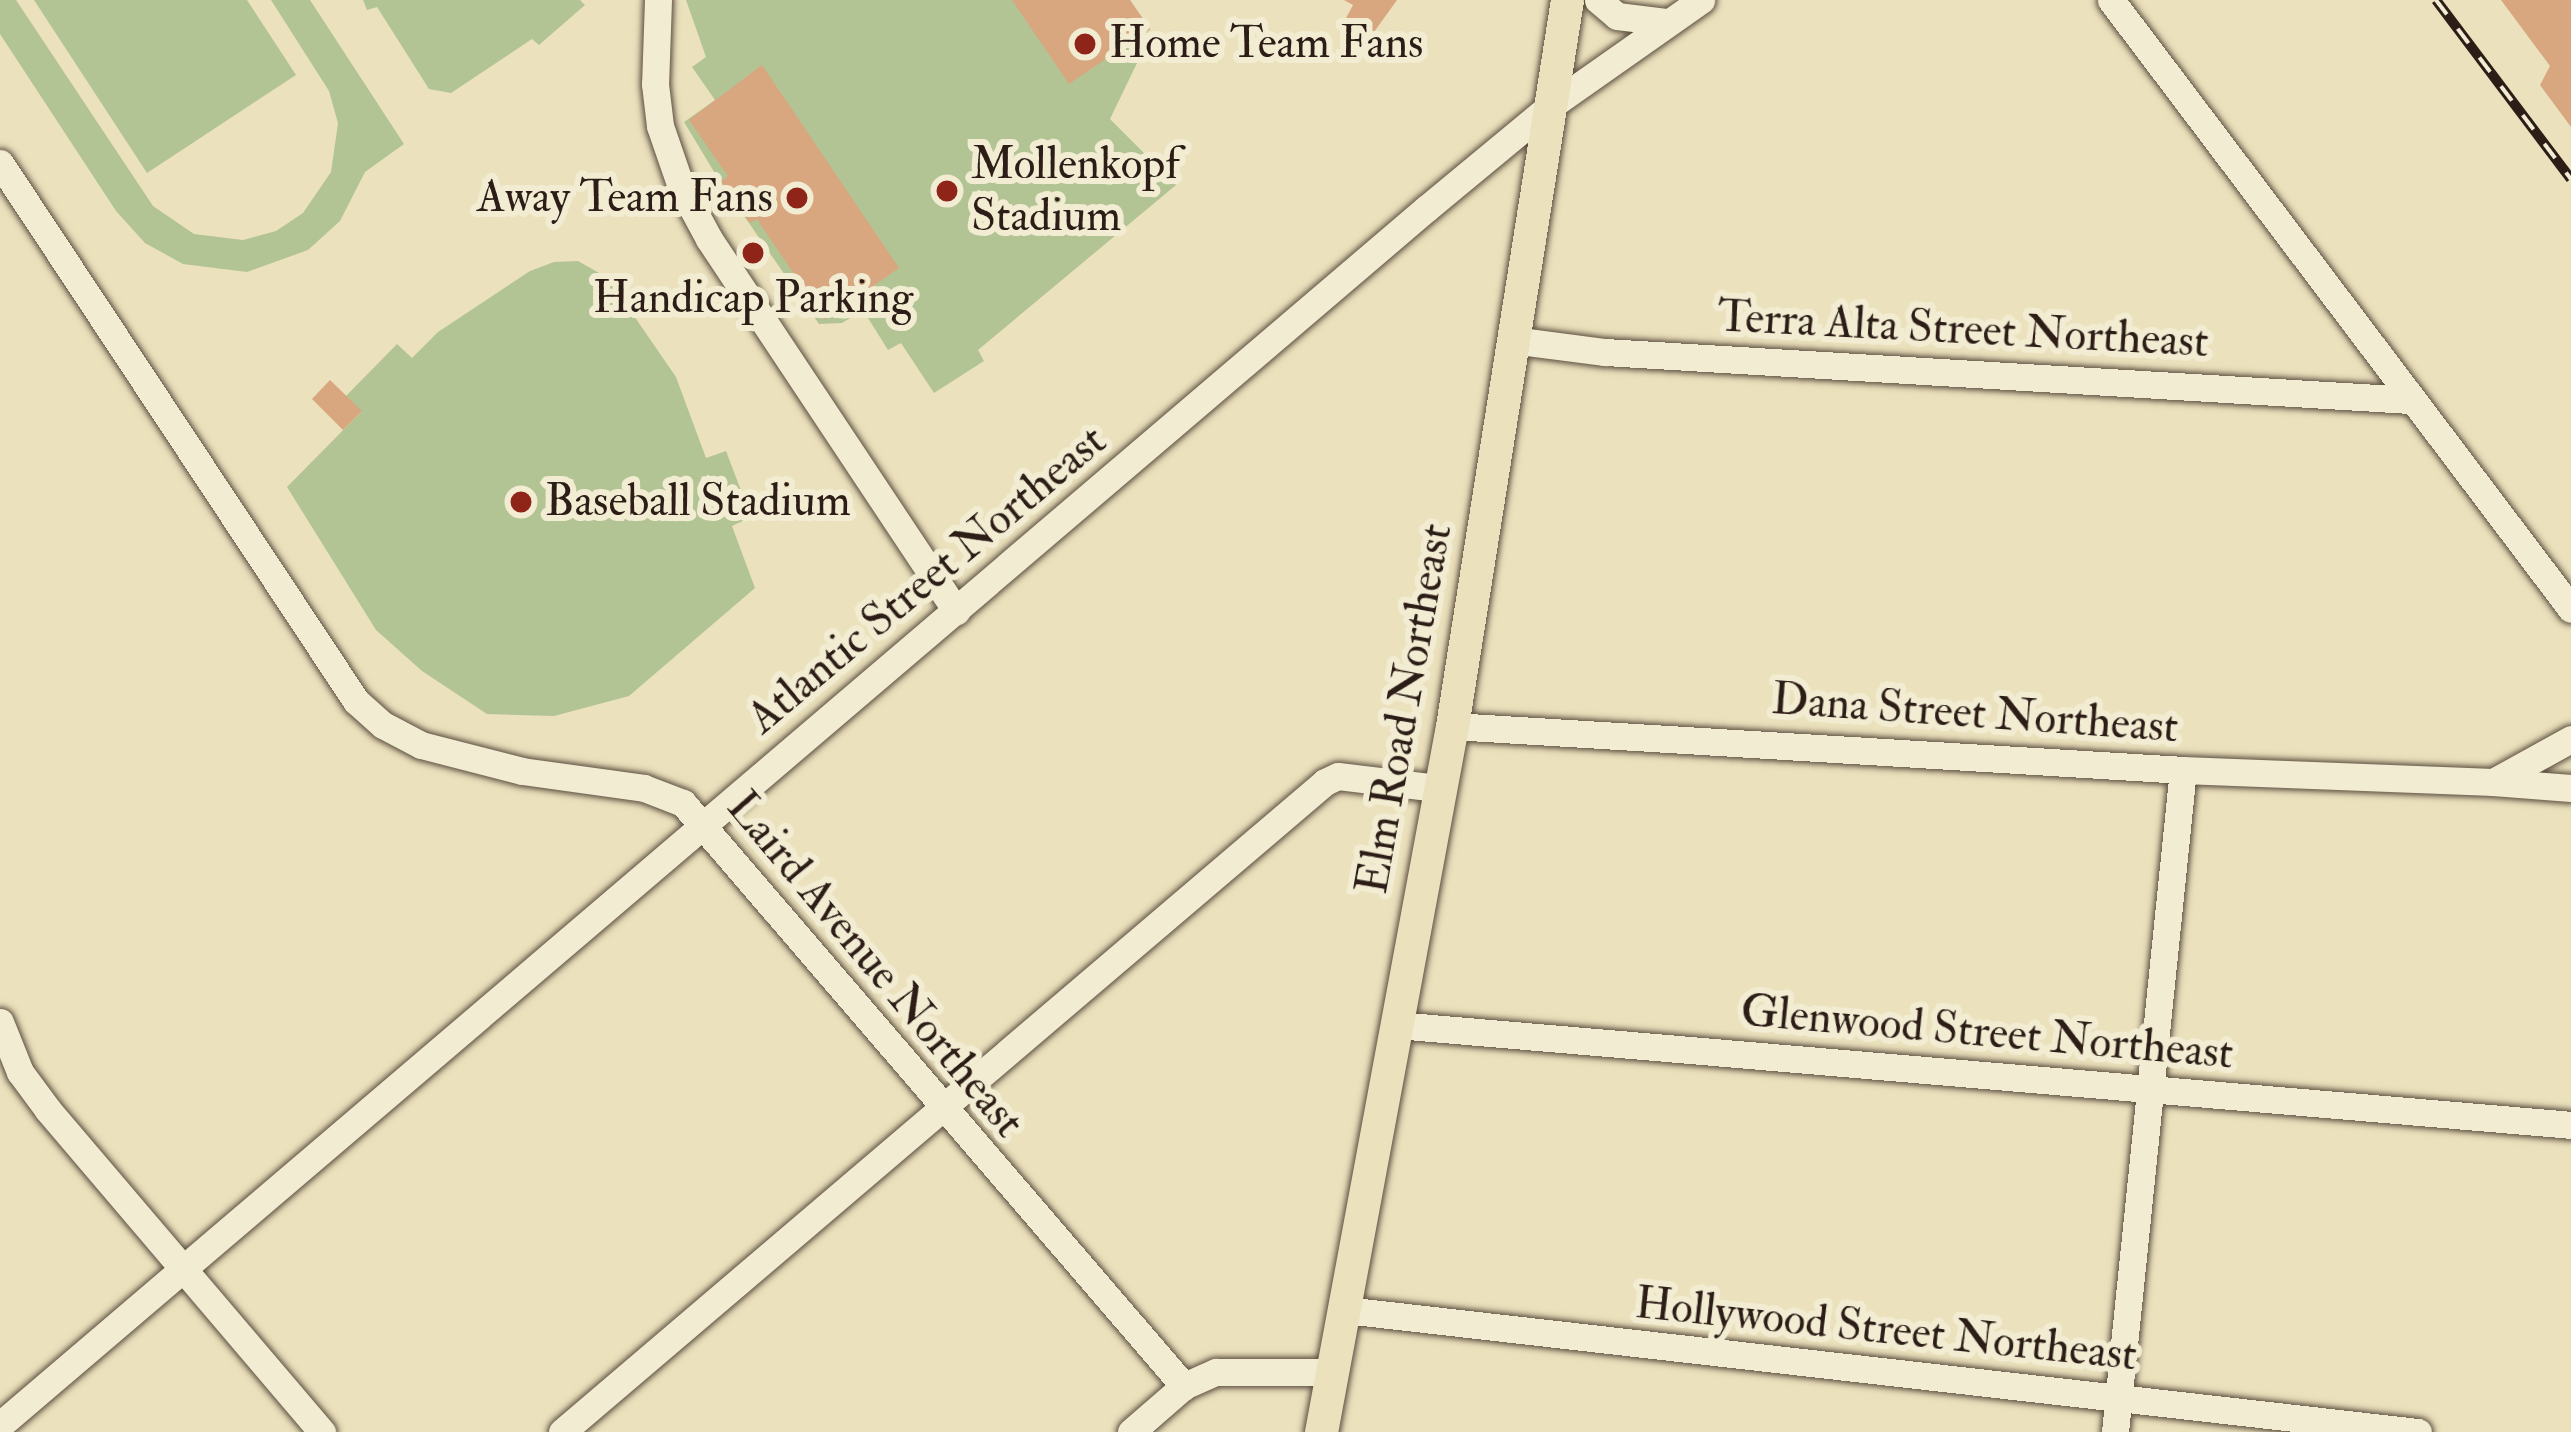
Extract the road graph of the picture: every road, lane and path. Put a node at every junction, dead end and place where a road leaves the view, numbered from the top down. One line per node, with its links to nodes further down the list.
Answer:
1 (658, 0): 12 (street)
2 (1567, 0): 7 (main road, Elm Road Northeast)
3 (1598, 0): 6 (street)
4 (1701, 0): 6 (street, Atlantic Street Northeast)
5 (2111, 0): 10 (street)
6 (1666, 22): 7 (street, Atlantic Street Northeast)
7 (1549, 107): 9 (main road, Elm Road Northeast); 12 (street, Atlantic Street Northeast)
8 (0, 163): 19 (street, Laird Avenue Northeast)
9 (1512, 340): 10 (street, Terra Alta Street Northeast); 13 (main road, Elm Road Northeast)
10 (2410, 400): 11 (street)
11 (2571, 609)
12 (956, 610): 19 (street, Atlantic Street Northeast)
13 (1452, 726): 15 (street, Dana Street Northeast); 17 (main road, Elm Road Northeast)
14 (2571, 739): 16 (street)
15 (2183, 770): 16 (street, Dana Street Northeast); 24 (street)
16 (2493, 782): 18 (street, Dana Street Northeast)
17 (1437, 788): 21 (main road, Elm Road Northeast); 25 (street)
18 (2571, 788)
19 (700, 823): 25 (street, Laird Avenue Northeast); 27 (street, Atlantic Street Northeast)
20 (0, 1022): 23 (street)
21 (1396, 1025): 24 (street, Glenwood Street Northeast); 28 (main road, Elm Road Northeast)
22 (0, 1051): 23 (street)
23 (20, 1072): 27 (street)
24 (2150, 1089): 26 (street, Glenwood Street Northeast); 31 (street)
25 (942, 1108): 30 (street, Laird Avenue Northeast); 34 (street)
26 (2571, 1125)
27 (183, 1269): 32 (street, Atlantic Street Northeast); 33 (street)
28 (1345, 1310): 29 (main road, Elm Road Northeast); 31 (street, Hollywood Street Northeast)
29 (1332, 1372): 30 (street); 36 (main road, Elm Road Northeast)
30 (1184, 1386): 35 (street)
31 (2119, 1398): 37 (street); 38 (street, Hollywood Street Northeast)
32 (0, 1425)
33 (322, 1432)
34 (562, 1432)
35 (1131, 1432)
36 (1321, 1432)
37 (2115, 1432)
38 (2418, 1432)

